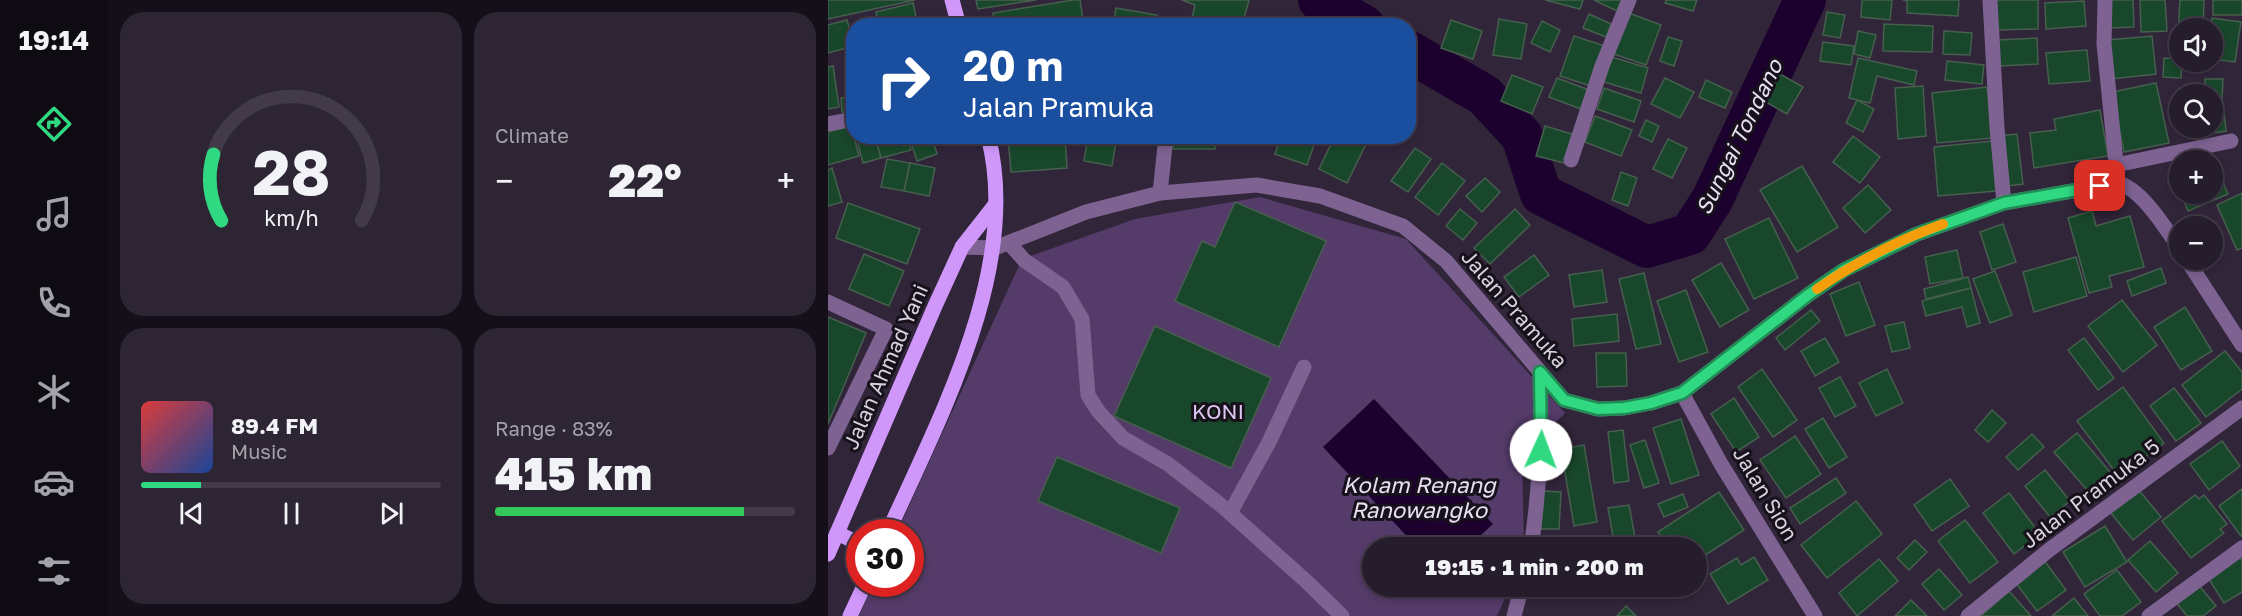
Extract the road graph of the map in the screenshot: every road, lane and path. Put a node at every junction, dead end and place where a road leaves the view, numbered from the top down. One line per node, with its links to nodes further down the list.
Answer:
1 (952, 0): 5 (main road)
2 (1629, 0): 11 (street)
3 (1990, 0): 15 (street)
4 (2105, 0): 12 (street)
5 (957, 18)
6 (846, 121): 7 (street)
7 (828, 124)
8 (2231, 141): 12 (street)
9 (991, 144): 16 (main road)
10 (1165, 144): 14 (street)
11 (1571, 160)
12 (2116, 165): 13 (street)
13 (2118, 183): 15 (street, Jalan Pramuka); 17 (street)
14 (1160, 193): 18 (street, Jalan Pramuka); 24 (street, Jalan Pramuka)
15 (2004, 203): 25 (street, Jalan Pramuka)
16 (995, 205): 18 (main road); 19 (main road, Jalan Ahmad Yani)
17 (2169, 235)
18 (1002, 245): 19 (street, Jalan Pramuka); 28 (street); 29 (main road)
19 (962, 248): 30 (main road, Jalan Ahmad Yani)
20 (2193, 270): 22 (street)
21 (828, 302): 27 (street)
22 (2242, 345)
23 (1304, 367): 28 (street)
24 (1540, 372): 25 (street, Jalan Pramuka); 32 (street)
25 (1682, 393): 40 (street, Jalan Sion)
26 (2242, 408): 41 (street, Jalan Pramuka 5)
27 (828, 447)
28 (1230, 513): 38 (street)
29 (894, 519)
30 (837, 533): 31 (main road); 34 (main road, Jalan Ahmad Yani)
31 (846, 537)
32 (1533, 537)
33 (2242, 548): 42 (street)
34 (828, 554)
35 (859, 597): 37 (main road)
36 (1519, 597): 39 (street)
37 (850, 616)
38 (1342, 616)
39 (1514, 616)
40 (1815, 616)
41 (1968, 616)
42 (2148, 616)

